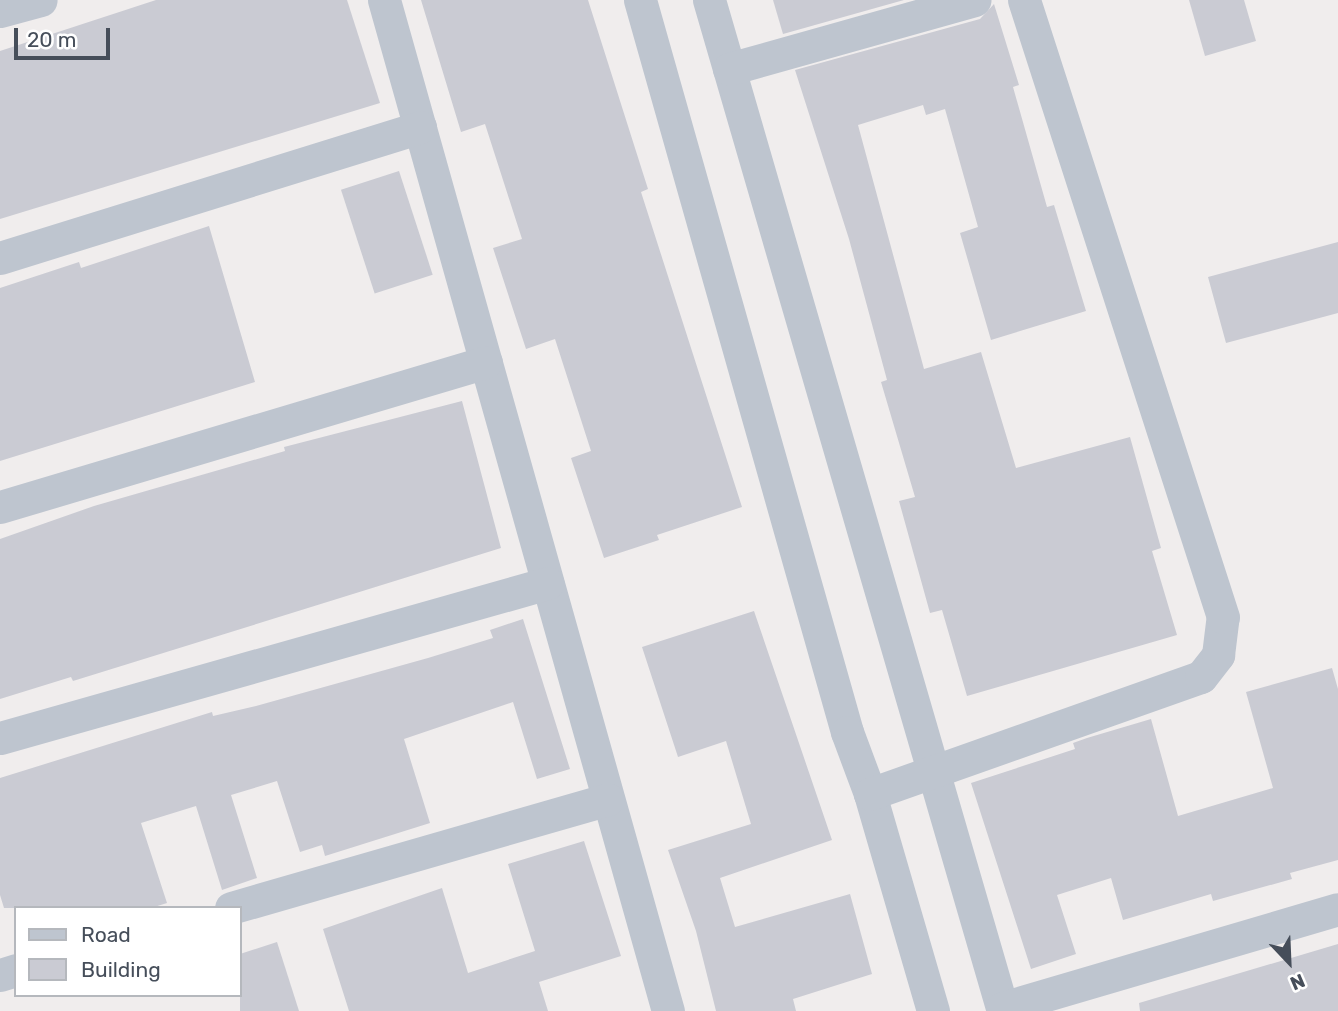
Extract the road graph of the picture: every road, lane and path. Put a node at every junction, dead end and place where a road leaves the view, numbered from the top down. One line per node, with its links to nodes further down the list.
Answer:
1 (41, 0): 7 (street)
2 (384, 0): 9 (street)
3 (640, 0): 16 (street)
4 (709, 0): 8 (street)
5 (975, 0): 8 (street)
6 (1024, 0): 15 (street)
7 (0, 12)
8 (729, 69): 15 (street)
9 (420, 127): 10 (street); 11 (street)
10 (0, 258)
11 (486, 362): 12 (street); 13 (street)
12 (0, 508)
13 (548, 583): 14 (street); 17 (street)
14 (0, 738)
15 (933, 771): 16 (street); 20 (street)
16 (870, 794): 22 (street)
17 (608, 799): 18 (street); 21 (street)
18 (238, 906)
19 (1338, 909): 20 (street)
20 (1003, 1010)
21 (668, 1011)
22 (933, 1011)

